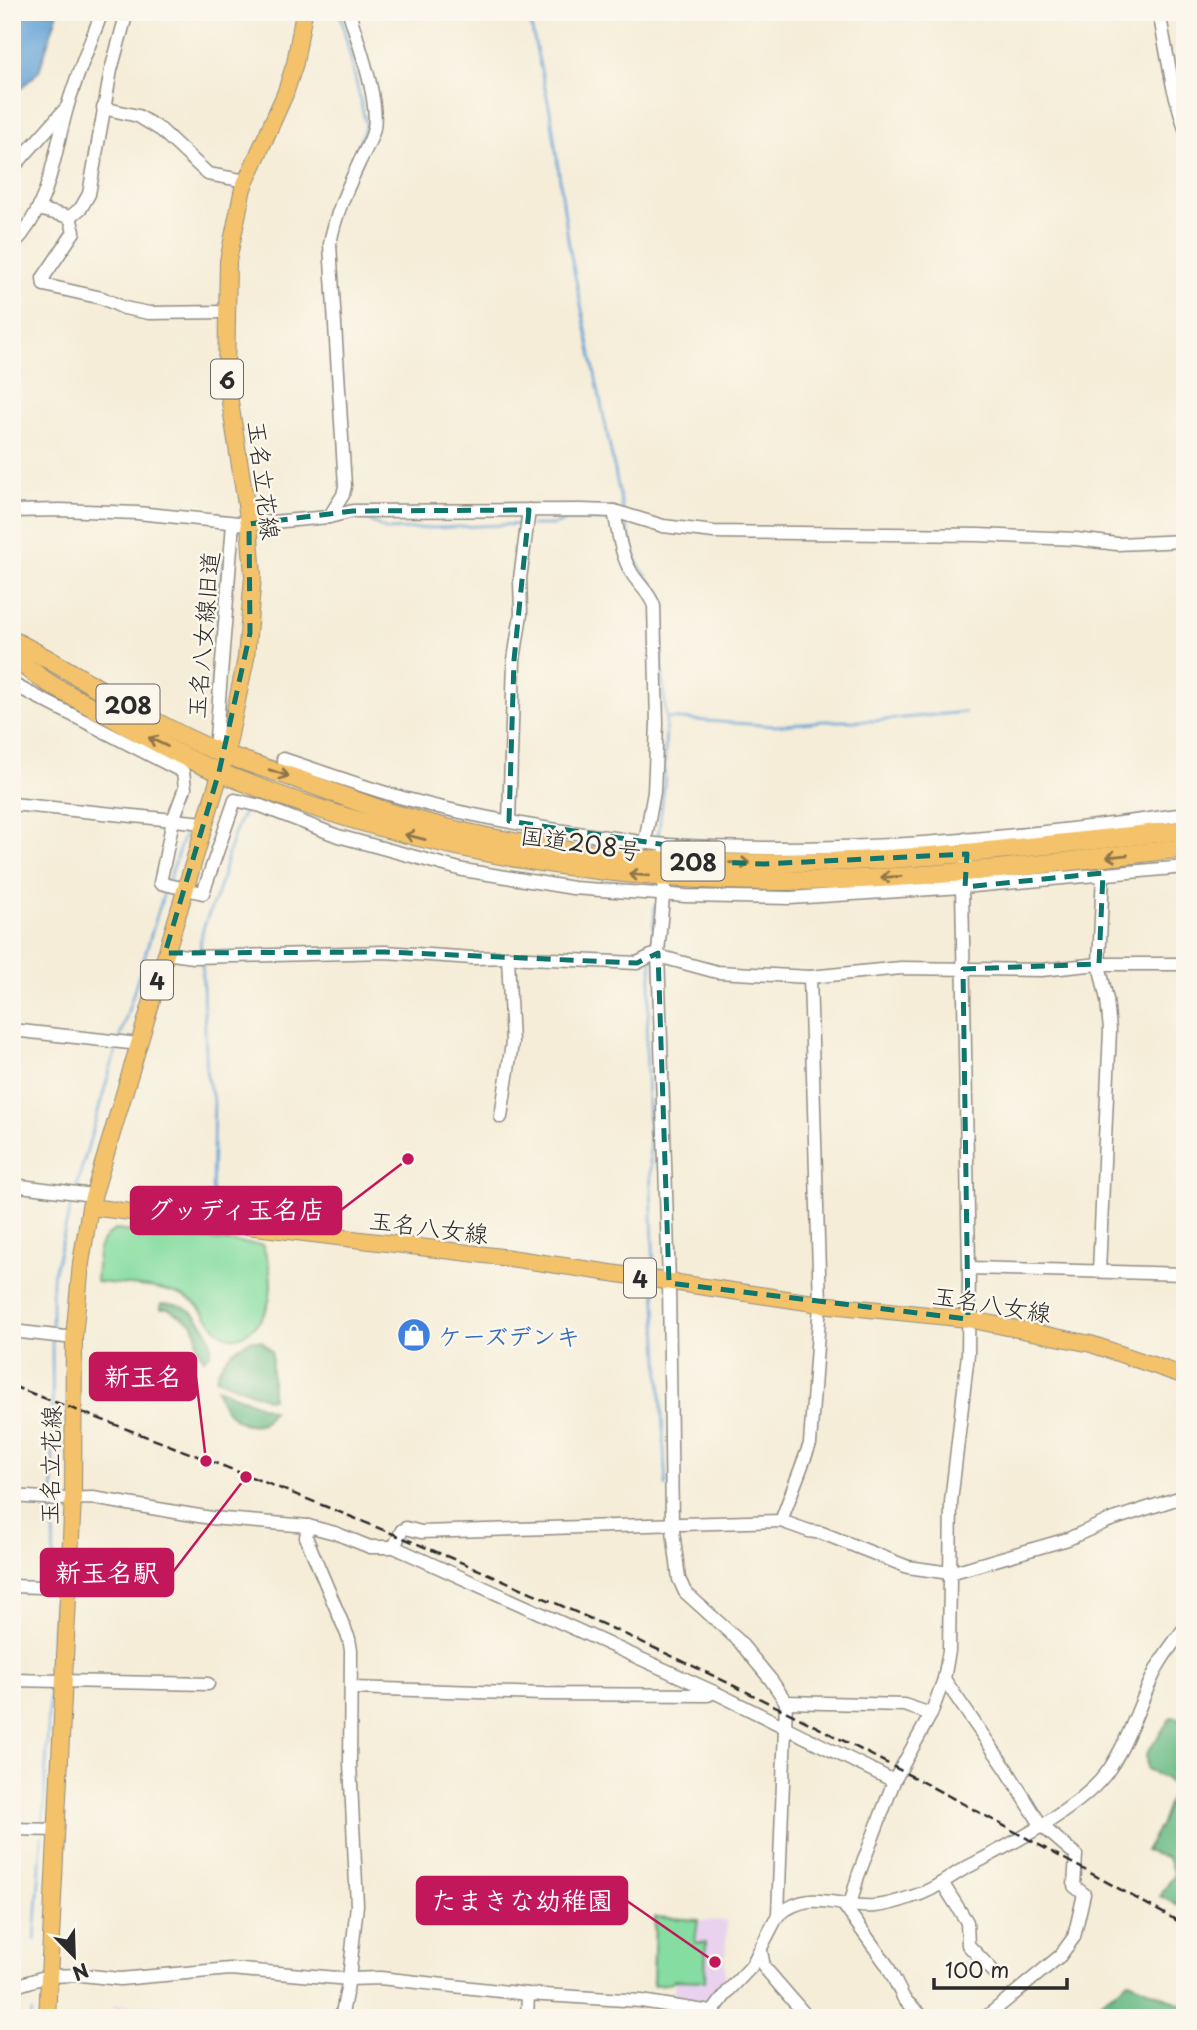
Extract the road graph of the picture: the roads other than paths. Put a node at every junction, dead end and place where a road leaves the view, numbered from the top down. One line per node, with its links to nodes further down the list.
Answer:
1 (102, 12): 6 (street)
2 (127, 12): 7 (street)
3 (304, 12): 10 (main road, 玉名立花線 / 6)
4 (349, 12): 18 (street)
5 (1159, 12): 8 (street)
6 (67, 107): 9 (street); 11 (street)
7 (103, 108): 10 (street); 12 (street)
8 (1185, 129)
9 (12, 169)
10 (246, 181): 14 (main road, 玉名立花線 / 6)
11 (38, 209): 12 (street); 13 (street)
12 (70, 217): 14 (street)
13 (12, 246)
14 (226, 312): 19 (main road, 玉名立花線 / 6)
15 (529, 510): 17 (street); 18 (street); 34 (street)
16 (12, 511): 19 (street)
17 (621, 514): 20 (street); 37 (street)
18 (329, 517): 19 (street)
19 (241, 524): 28 (street, 玉名八女線旧道); 28 (main road, 玉名立花線 / 6)
20 (1185, 541)
21 (12, 632): 23 (highway)
22 (12, 640): 23 (highway, 国道208号 / 208)
23 (44, 654): 28 (highway, 国道208号 / 208)
24 (12, 657): 26 (highway, 国道208号 / 208)
25 (12, 665): 26 (highway)
26 (49, 683): 30 (highway, 国道208号 / 208, one-way to 26)
27 (12, 684): 33 (street)
28 (220, 752): 30 (main road, 4); 41 (highway, 国道208号 / 208, one-way to 41)
29 (282, 759): 34 (street)
30 (219, 772): 35 (main road, 4); 41 (highway, 国道208号 / 208, one-way to 30)
31 (12, 804): 33 (street)
32 (1185, 814): 38 (street)
33 (173, 820): 35 (street); 44 (street)
34 (509, 821): 37 (street)
35 (204, 823): 44 (main road, 4)
36 (1185, 830): 38 (highway, 国道208号 / 208)
37 (645, 842): 41 (street)
38 (966, 846): 41 (highway, 国道208号 / 208); 43 (street)
39 (1185, 848): 43 (highway, 国道208号 / 208, one-way to 43)
40 (1185, 867): 42 (street)
41 (665, 869): 43 (highway, 国道208号 / 208); 44 (street); 46 (street)
42 (1103, 873): 43 (street); 48 (street)
43 (964, 880): 50 (street)
44 (185, 889): 45 (main road, 4)
45 (165, 953): 47 (street); 53 (main road, 4)
46 (658, 956): 47 (street); 51 (street); 60 (street)
47 (508, 957): 54 (street)
48 (1099, 964): 49 (street); 50 (street); 58 (street)
49 (1185, 964)
50 (962, 969): 51 (street); 57 (street)
51 (810, 977): 61 (street)
52 (12, 1030): 53 (street)
53 (139, 1044): 56 (main road, 4)
54 (501, 1116)
55 (12, 1185): 56 (street)
56 (83, 1197): 60 (main road, 玉名八女線 / 4); 64 (main road, 玉名立花線)
57 (969, 1268): 58 (street); 62 (street)
58 (1099, 1271): 59 (street)
59 (1185, 1274)
60 (669, 1283): 61 (main road, 玉名八女線 / 4); 70 (street)
61 (820, 1304): 62 (main road, 玉名八女線 / 4); 69 (street)
62 (968, 1319): 65 (main road, 玉名八女線 / 4); 73 (street)
63 (12, 1331): 64 (street)
64 (74, 1338): 68 (main road, 玉名立花線)
65 (1185, 1376)
66 (12, 1496): 68 (street)
67 (1185, 1496): 73 (street)
68 (60, 1499): 71 (street); 79 (main road, 玉名立花線)
69 (781, 1521): 70 (street); 73 (street)
70 (672, 1523): 72 (street); 83 (street)
71 (308, 1525): 72 (street); 81 (street)
72 (394, 1547): 82 (street)
73 (950, 1573): 77 (street)
74 (12, 1586): 75 (street)
75 (42, 1587)
76 (1185, 1627): 87 (street)
77 (944, 1679): 84 (street); 87 (street)
78 (12, 1680): 79 (street)
79 (62, 1682): 80 (street); 89 (main road, 玉名立花線)
80 (208, 1684)
81 (352, 1688): 82 (street); 96 (street)
82 (714, 1692): 85 (street)
83 (786, 1702): 84 (street); 85 (street)
84 (931, 1714): 86 (street)
85 (785, 1727): 86 (street); 92 (street)
86 (894, 1781): 91 (street)
87 (1041, 1825): 90 (street); 105 (street)
88 (12, 1829): 89 (street)
89 (45, 1830): 95 (main road, 玉名立花線)
90 (943, 1884): 91 (street); 94 (street)
91 (846, 1905): 92 (street); 104 (street)
92 (778, 1915): 93 (street)
93 (761, 1951): 99 (street); 103 (street)
94 (997, 1975)
95 (48, 1976): 96 (street); 97 (street); 100 (main road, 玉名立花線)
96 (349, 1979): 98 (street); 101 (street)
97 (12, 1987)
98 (528, 1994): 99 (street); 102 (street)
99 (710, 2015)
100 (47, 2018)
101 (341, 2018)
102 (527, 2018)
103 (808, 2018)
104 (924, 2018)
105 (985, 2018)

